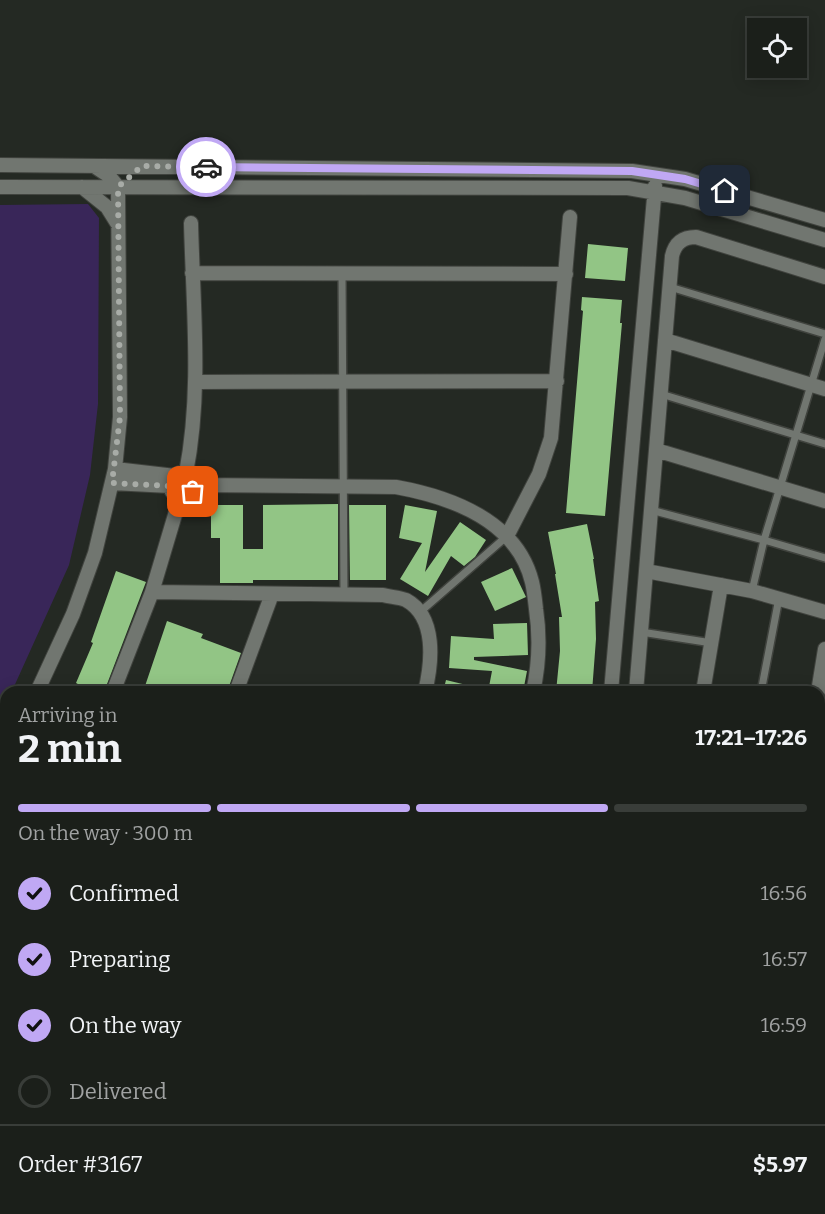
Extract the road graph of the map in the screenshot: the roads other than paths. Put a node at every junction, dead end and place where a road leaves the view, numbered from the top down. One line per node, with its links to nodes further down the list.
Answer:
1 (0, 165): 2 (street)
2 (94, 166): 3 (street); 7 (street)
3 (142, 166): 4 (street); 7 (street)
4 (656, 175): 9 (street); 11 (street)
5 (0, 187): 6 (street)
6 (82, 187): 7 (street); 13 (street)
7 (118, 187): 8 (street); 13 (street)
8 (144, 187): 9 (street); 13 (street)
9 (654, 192): 14 (street); 60 (street)
10 (570, 217): 17 (street)
11 (825, 220)
12 (191, 223): 15 (street)
13 (118, 225): 31 (street)
14 (825, 240)
15 (192, 273): 16 (street); 25 (street)
16 (342, 273): 17 (street); 23 (lane)
17 (566, 274): 24 (street)
18 (825, 277): 19 (street)
19 (670, 287): 20 (lane); 22 (street)
20 (825, 334)
21 (825, 339): 26 (lane)
22 (665, 340): 26 (street); 27 (street)
23 (343, 381): 24 (street); 25 (street); 36 (lane)
24 (557, 381): 40 (street)
25 (196, 382): 32 (street)
26 (819, 387): 28 (lane)
27 (660, 394): 28 (lane); 30 (street)
28 (797, 435): 29 (lane); 35 (lane)
29 (825, 444)
30 (656, 450): 35 (street); 39 (street)
31 (115, 469): 32 (street); 33 (street)
32 (177, 478): 33 (street); 34 (street); 37 (street)
33 (112, 483): 55 (street)
34 (195, 485): 36 (street); 37 (street)
35 (780, 487): 38 (street); 41 (lane)
36 (343, 488): 40 (street); 48 (lane)
37 (180, 498): 46 (street)
38 (825, 501)
39 (651, 510): 41 (lane); 43 (street)
40 (507, 536): 50 (lane); 59 (street)
41 (764, 540): 42 (lane); 45 (lane)
42 (825, 558)
43 (646, 571): 44 (street); 52 (street)
44 (721, 585): 45 (street); 53 (street)
45 (752, 591): 49 (street)
46 (152, 592): 47 (street); 56 (street)
47 (272, 594): 48 (street); 57 (street)
48 (344, 595): 50 (street)
49 (779, 598): 51 (street); 63 (lane)
50 (420, 612): 58 (street)
51 (825, 612)
52 (641, 632): 53 (lane); 61 (street)
53 (712, 644): 62 (street)
54 (825, 649): 64 (street)
55 (40, 686)
56 (114, 686)
57 (238, 686)
58 (425, 686)
59 (534, 686)
60 (612, 686)
61 (636, 686)
62 (704, 686)
63 (762, 686)
64 (819, 686)

